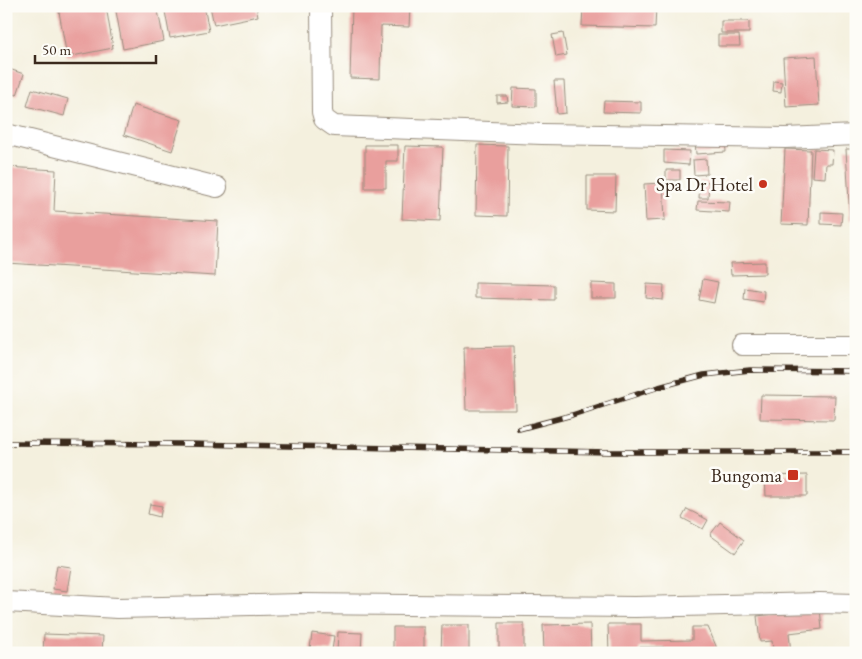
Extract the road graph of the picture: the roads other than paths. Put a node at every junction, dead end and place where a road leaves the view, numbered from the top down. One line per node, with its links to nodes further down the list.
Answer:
1 (320, 6): 3 (street)
2 (6, 134): 4 (street)
3 (856, 135)
4 (217, 187)
5 (742, 345): 6 (street)
6 (856, 345)
7 (6, 602): 8 (street)
8 (856, 604)

